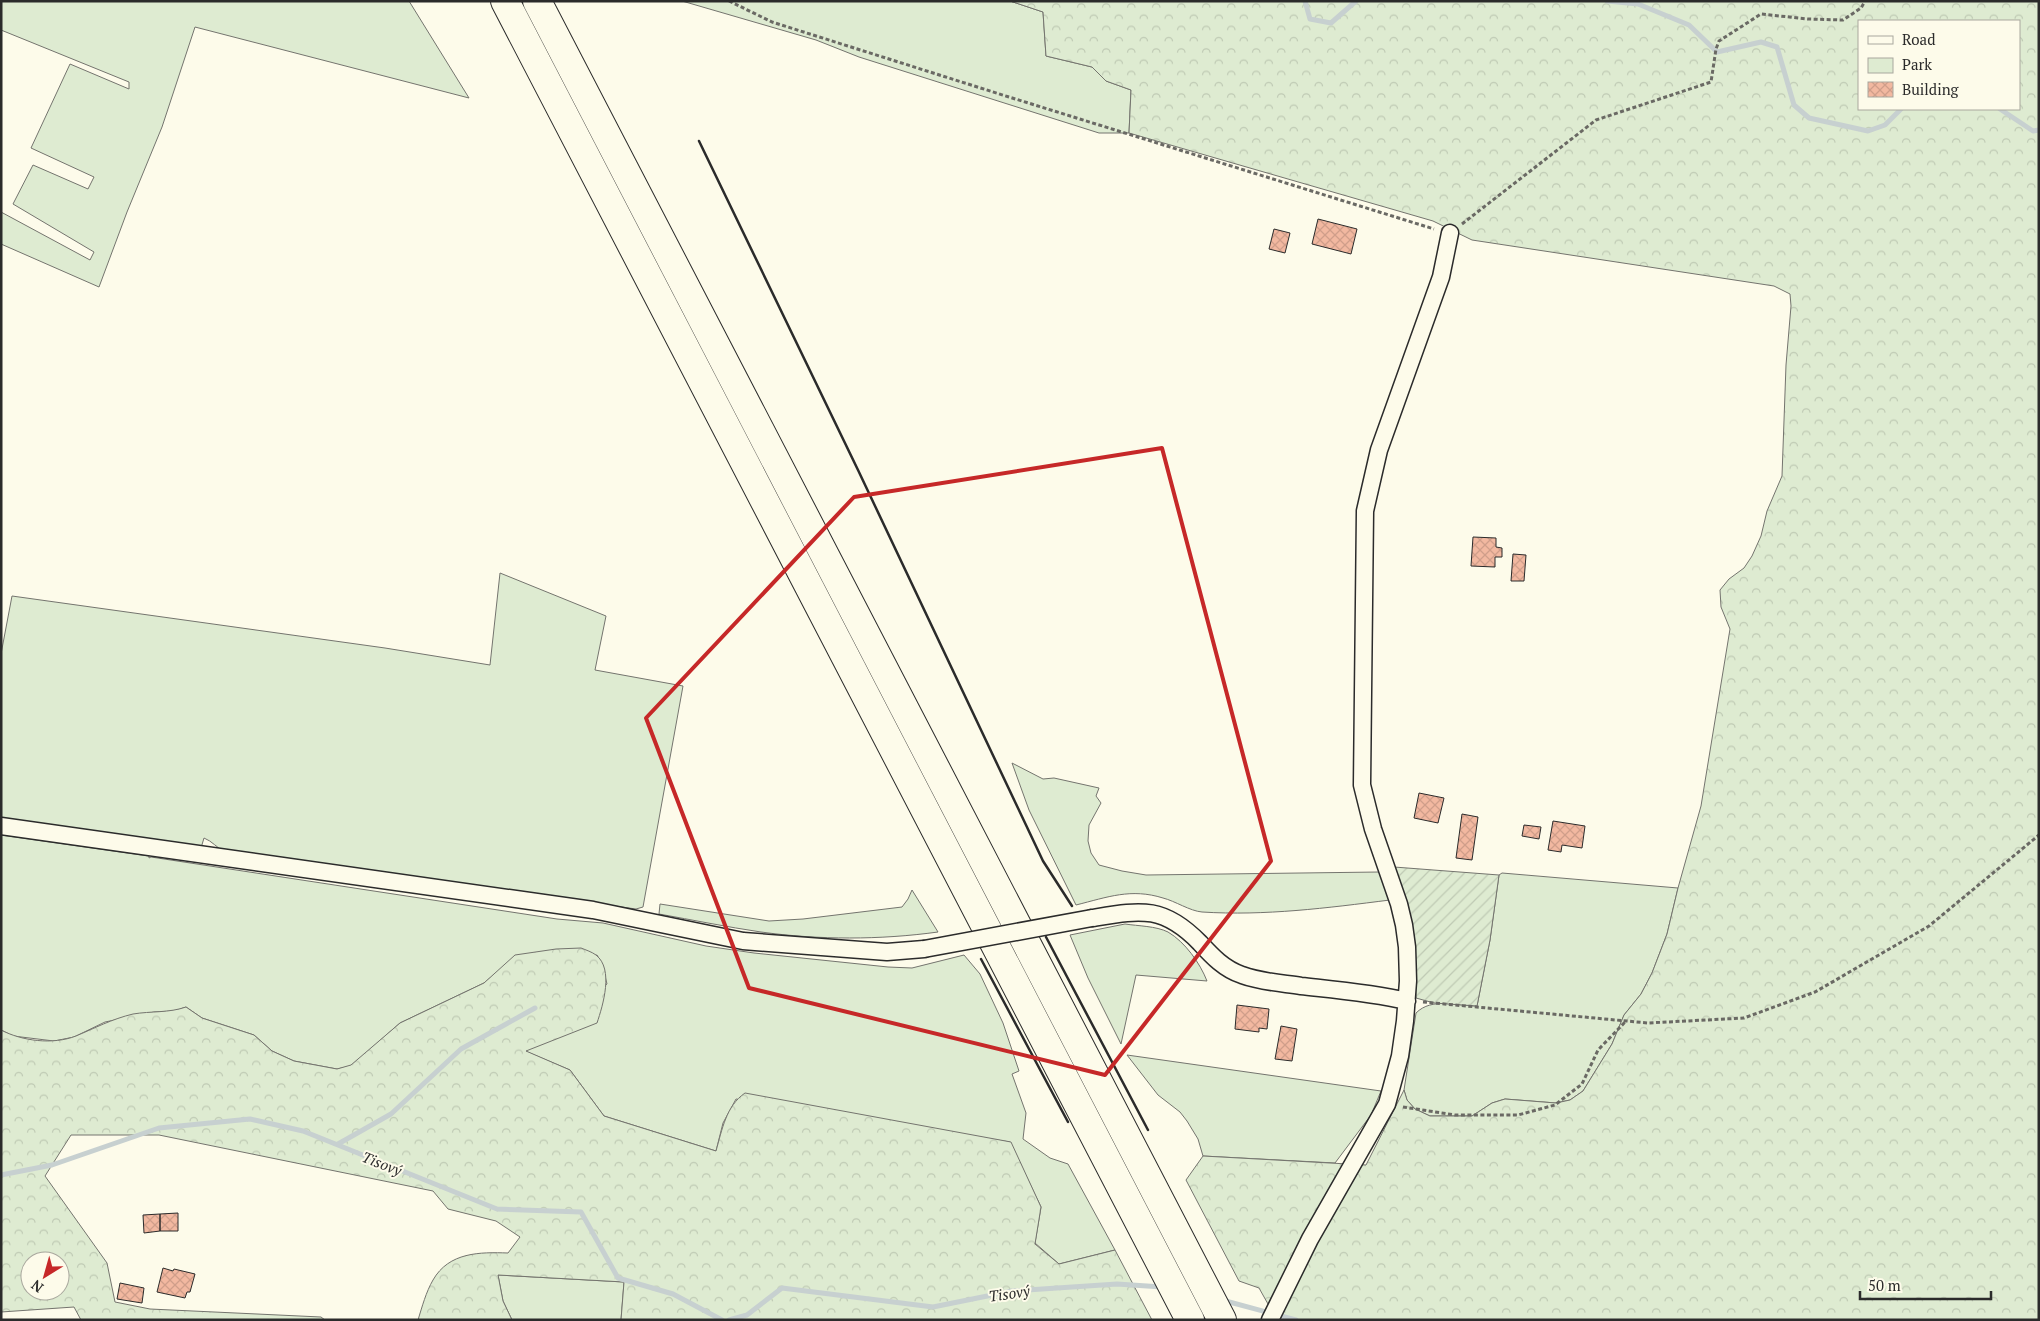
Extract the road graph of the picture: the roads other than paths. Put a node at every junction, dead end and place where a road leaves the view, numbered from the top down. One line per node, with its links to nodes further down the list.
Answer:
1 (505, 1): 6 (highway)
2 (537, 1): 7 (highway)
3 (1450, 233): 5 (street)
4 (1, 826): 5 (street, bridge)
5 (1407, 1000): 8 (street)
6 (1190, 1320)
7 (1222, 1320)
8 (1270, 1320)

